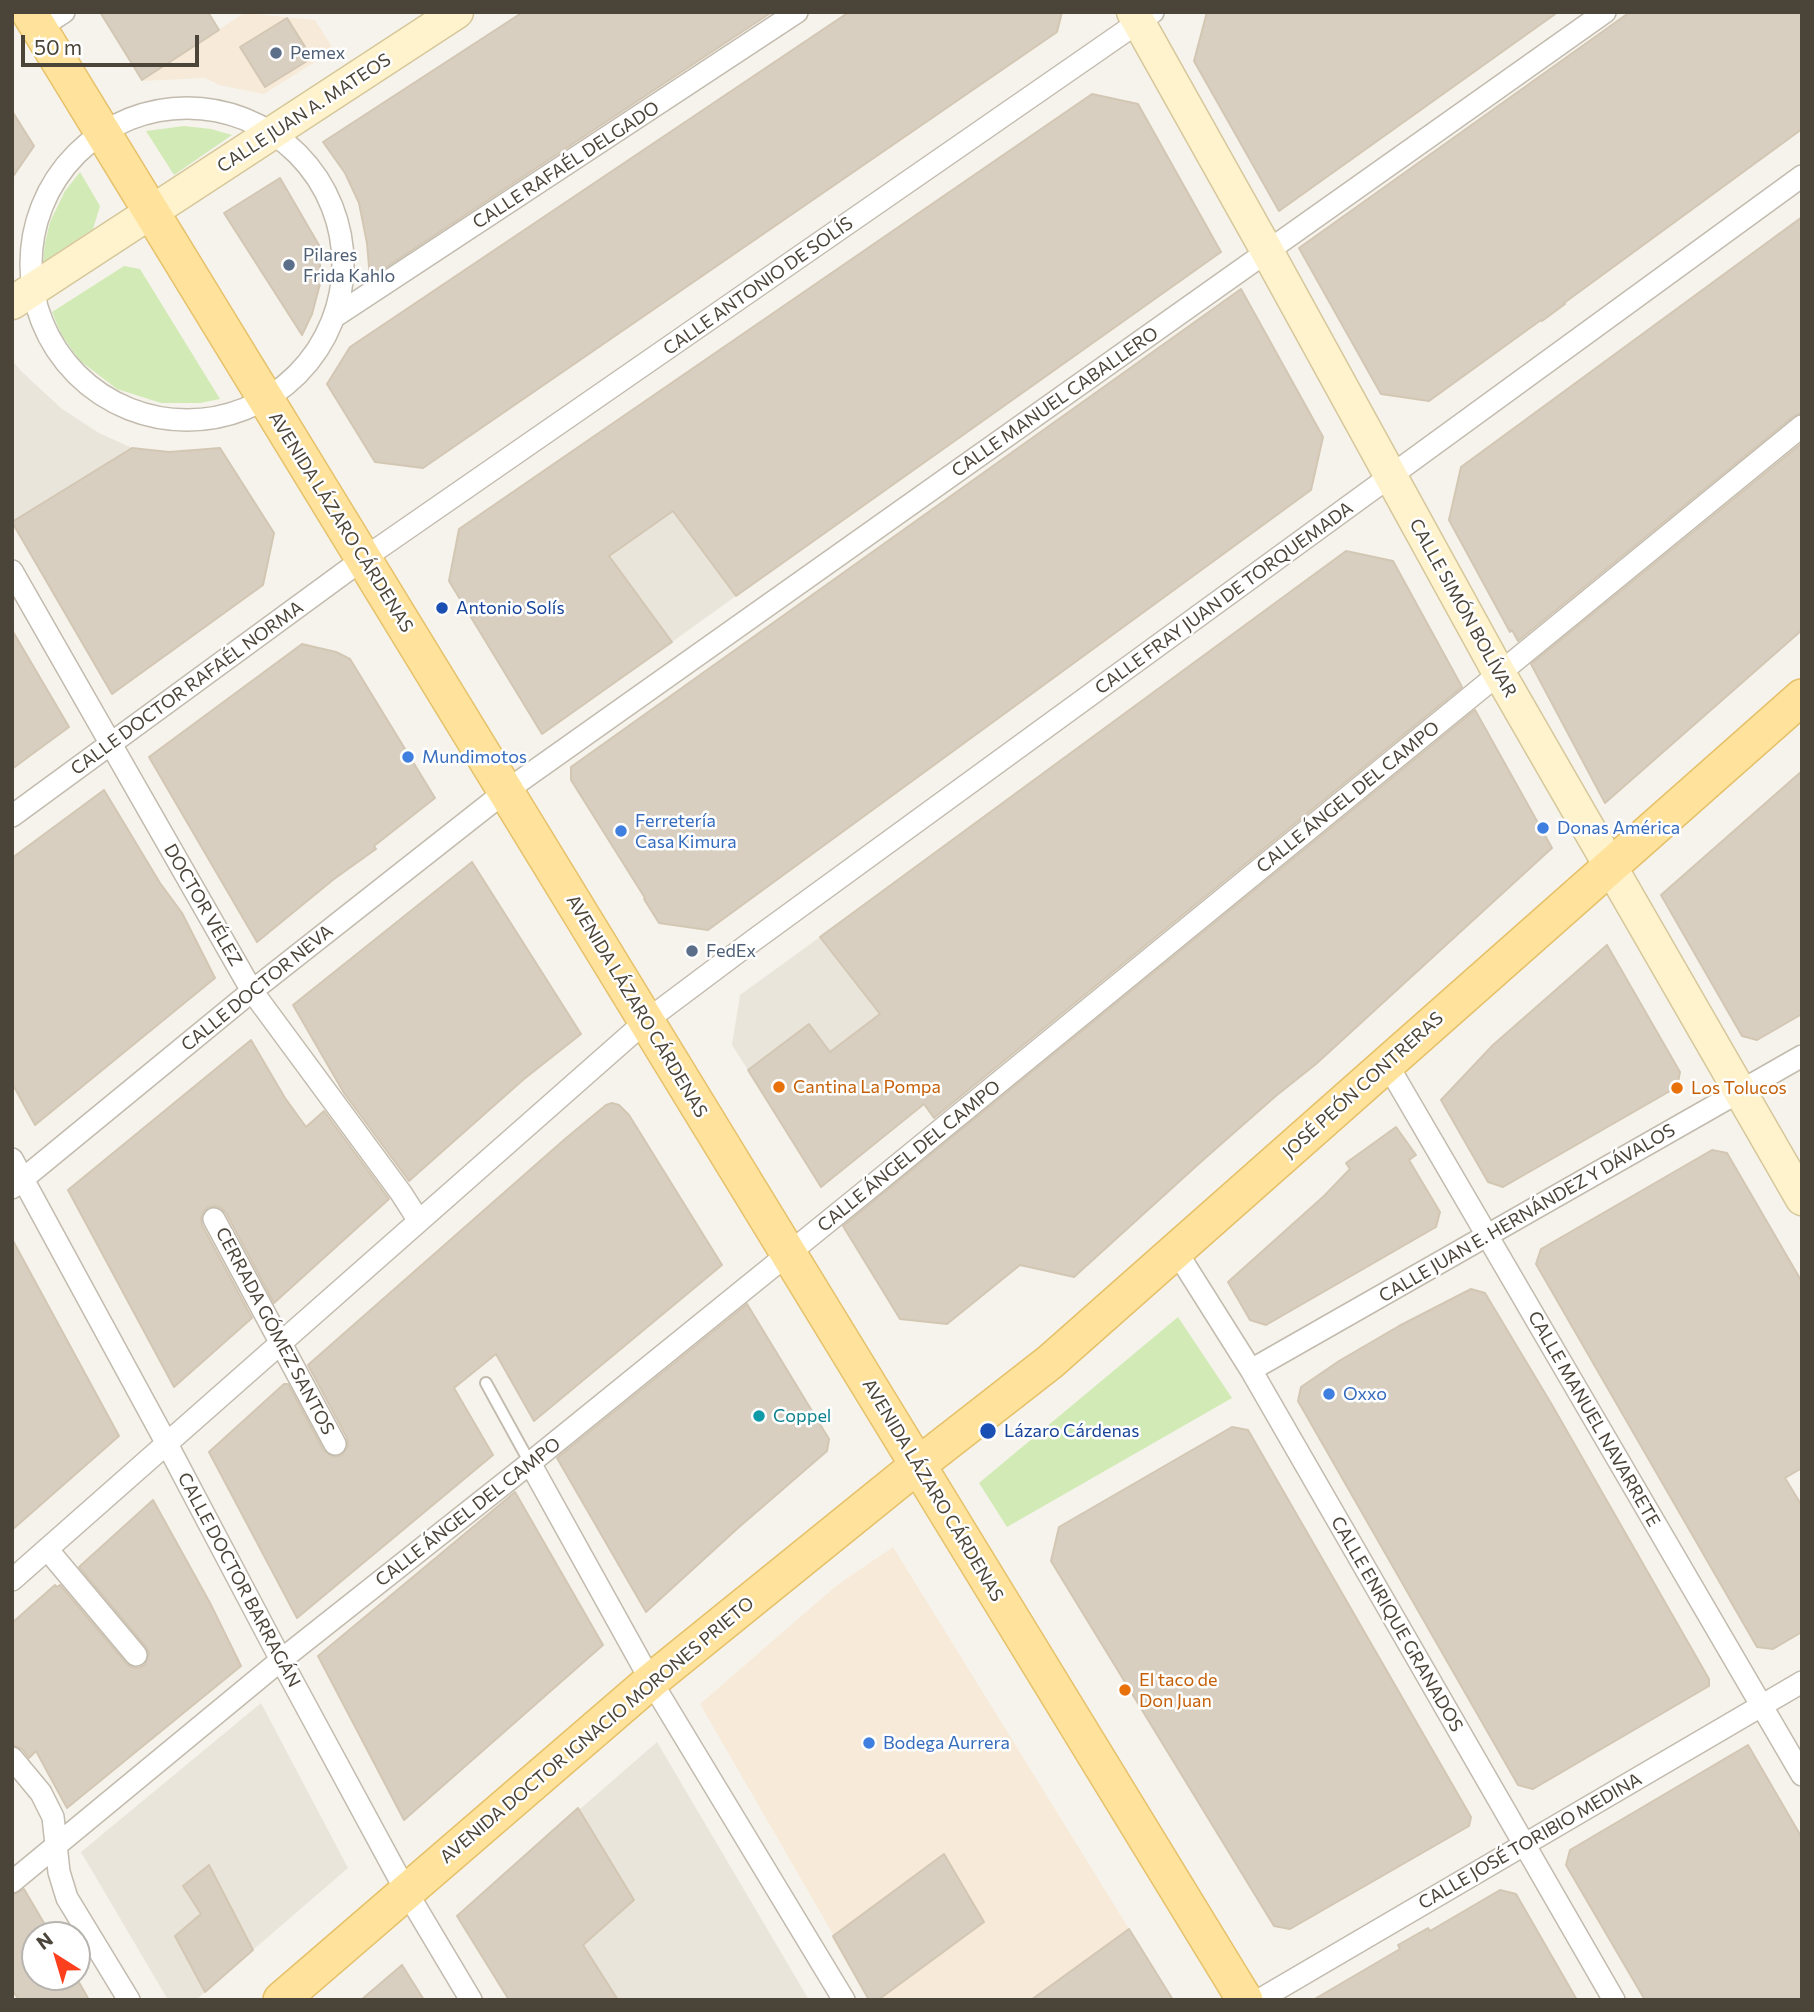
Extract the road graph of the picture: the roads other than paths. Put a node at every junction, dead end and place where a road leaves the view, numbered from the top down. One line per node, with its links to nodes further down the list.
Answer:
1 (457, 12): 6 (street, CALLE JUAN A. MATEOS)
2 (797, 12): 12 (street, CALLE RAFAÉL DELGADO)
3 (1605, 12): 10 (street, CALLE MANUEL CABALLERO)
4 (1142, 16): 10 (street, CALLE SIMÓN BOLÍVAR); 16 (street, CALLE ANTONIO DE SOLÍS)
5 (44, 18): 7 (main road, AVENIDA LÁZARO CÁRDENAS)
6 (274, 132): 7 (street); 9 (street, CALLE JUAN A. MATEOS); 12 (street)
7 (102, 133): 9 (main road, AVENIDA LÁZARO CÁRDENAS); 11 (street)
8 (1802, 176): 15 (street, CALLE FRAY JUAN DE TORQUEMADA)
9 (151, 213): 11 (street, CALLE JUAN A. MATEOS); 13 (main road, AVENIDA LÁZARO CÁRDENAS)
10 (1267, 251): 15 (street, CALLE SIMÓN BOLÍVAR); 21 (street, CALLE MANUEL CABALLERO)
11 (22, 297): 13 (street)
12 (334, 317): 13 (street)
13 (265, 399): 16 (main road, AVENIDA LÁZARO CÁRDENAS)
14 (1802, 426): 18 (street, CALLE ÁNGEL DEL CAMPO)
15 (1390, 477): 18 (street, CALLE SIMÓN BOLÍVAR); 25 (street, CALLE FRAY JUAN DE TORQUEMADA)
16 (362, 559): 20 (street, CALLE DOCTOR RAFAÉL NORMA); 21 (main road, AVENIDA LÁZARO CÁRDENAS)
17 (12, 571): 20 (street, DOCTOR VÉLEZ)
18 (1499, 673): 23 (street, CALLE SIMÓN BOLÍVAR); 36 (street, CALLE ÁNGEL DEL CAMPO)
19 (1802, 697): 23 (main road, JOSÉ PEÓN CONTRERAS)
20 (111, 744): 22 (street, CALLE DOCTOR RAFAÉL NORMA); 24 (street, DOCTOR VÉLEZ)
21 (506, 792): 24 (street, CALLE DOCTOR NEVA); 25 (main road, AVENIDA LÁZARO CÁRDENAS)
22 (12, 816)
23 (1611, 866): 27 (main road, JOSÉ PEÓN CONTRERAS); 28 (street, CALLE SIMÓN BOLÍVAR)
24 (252, 991): 30 (street, CALLE DOCTOR NEVA); 33 (street, DOCTOR VÉLEZ)
25 (646, 1021): 33 (street, CALLE FRAY JUAN DE TORQUEMADA); 36 (main road, AVENIDA LÁZARO CÁRDENAS)
26 (1802, 1056): 28 (street, CALLE JUAN E. HERNÁNDEZ Y DÁVALOS)
27 (1387, 1064): 34 (street, CALLE MANUEL NAVARRETE); 35 (main road, JOSÉ PEÓN CONTRERAS)
28 (1740, 1091): 31 (street, CALLE SIMÓN BOLÍVAR); 34 (street, CALLE JUAN E. HERNÁNDEZ Y DÁVALOS)
29 (12, 1158): 30 (street, CALLE DOCTOR BARRAGÁN)
30 (18, 1184): 40 (street, CALLE DOCTOR BARRAGÁN)
31 (1802, 1199)
32 (214, 1219): 37 (street, CERRADA GÓMEZ SANTOS)
33 (419, 1221): 37 (street, CALLE FRAY JUAN DE TORQUEMADA)
34 (1487, 1235): 38 (street, CALLE JUAN E. HERNÁNDEZ Y DÁVALOS); 50 (street, CALLE MANUEL NAVARRETE)
35 (1176, 1251): 38 (street, CALLE ENRIQUE GRANADOS); 43 (main road, JOSÉ PEÓN CONTRERAS)
36 (788, 1254): 42 (street, CALLE ÁNGEL DEL CAMPO); 43 (main road, AVENIDA LÁZARO CÁRDENAS)
37 (281, 1343): 40 (street, CALLE FRAY JUAN DE TORQUEMADA); 41 (street, CERRADA GÓMEZ SANTOS)
38 (1251, 1370): 54 (street, CALLE ENRIQUE GRANADOS)
39 (486, 1383): 42 (lane)
40 (167, 1444): 44 (street, CALLE FRAY JUAN DE TORQUEMADA); 47 (street, CALLE DOCTOR BARRAGÁN)
41 (335, 1444)
42 (530, 1464): 47 (street, CALLE ÁNGEL DEL CAMPO); 48 (street)
43 (918, 1465): 48 (main road, AVENIDA DOCTOR IGNACIO MORONES PRIETO); 61 (main road, AVENIDA LÁZARO CÁRDENAS)
44 (47, 1549): 45 (street, CALLE FRAY JUAN DE TORQUEMADA); 46 (street)
45 (12, 1580)
46 (136, 1655)
47 (281, 1660): 53 (street, CALLE ÁNGEL DEL CAMPO); 56 (street, CALLE DOCTOR BARRAGÁN)
48 (651, 1681): 56 (main road, AVENIDA DOCTOR IGNACIO MORONES PRIETO); 60 (street)
49 (1802, 1682): 50 (street, CALLE JOSÉ TORIBIO MEDINA)
50 (1761, 1706): 52 (street, CALLE MANUEL NAVARRETE); 54 (street, CALLE JOSÉ TORIBIO MEDINA)
51 (12, 1758): 53 (street)
52 (1802, 1775)
53 (56, 1845): 55 (street, CALLE ÁNGEL DEL CAMPO); 57 (street)
54 (1523, 1845): 62 (street, CALLE JOSÉ TORIBIO MEDINA); 63 (street, CALLE ENRIQUE GRANADOS)
55 (12, 1882)
56 (406, 1891): 58 (main road, AVENIDA DOCTOR IGNACIO MORONES PRIETO); 59 (street, CALLE DOCTOR BARRAGÁN)
57 (129, 2000)
58 (281, 2000)
59 (471, 2000)
60 (844, 2000)
61 (1245, 2000)
62 (1259, 2000)
63 (1614, 2000)

